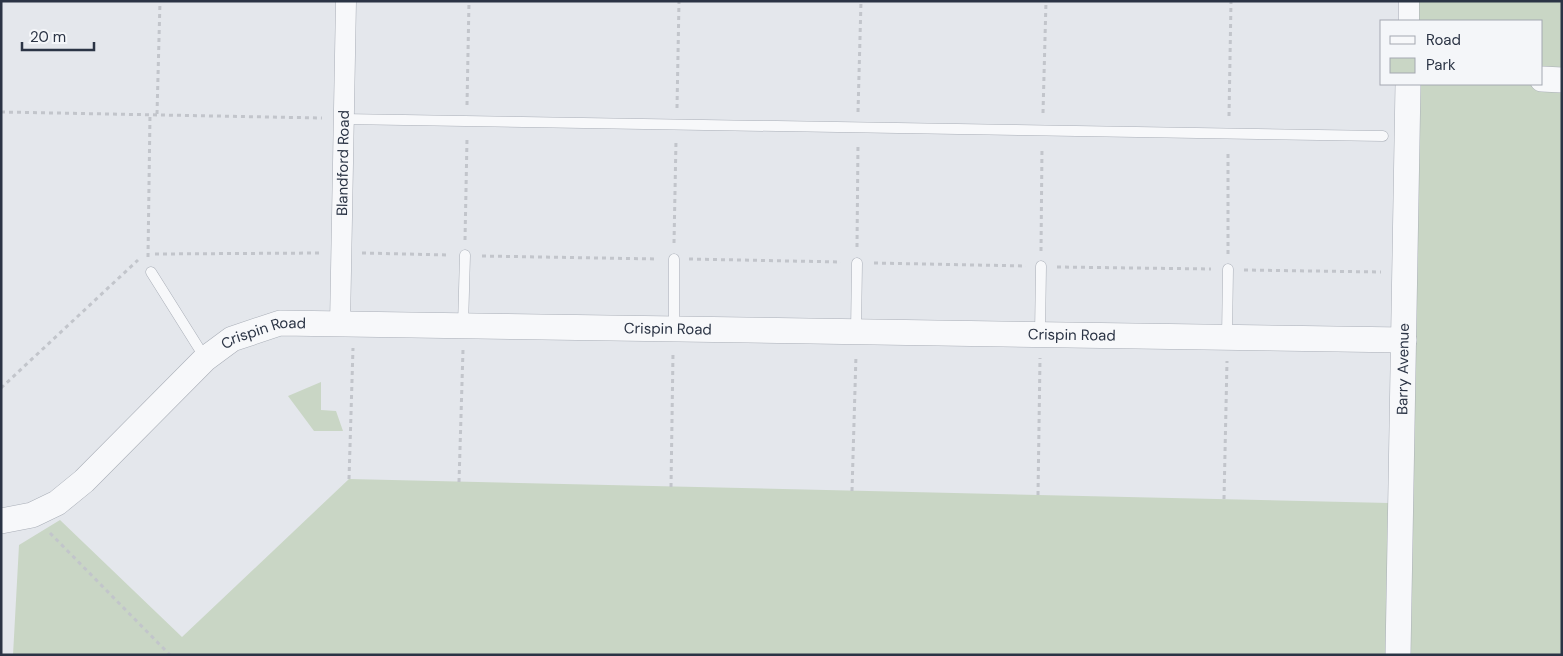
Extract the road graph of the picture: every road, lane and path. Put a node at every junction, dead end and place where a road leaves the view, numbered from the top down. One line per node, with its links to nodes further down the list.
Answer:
1 (160, 1): 10 (path)
2 (346, 1): 11 (street, Blandford Road)
3 (1409, 1): 4 (street)
4 (1409, 20)
5 (1543, 79): 6 (street)
6 (1562, 80)
7 (1408, 85): 25 (street, Barry Avenue)
8 (1, 112): 9 (path)
9 (150, 114): 10 (path); 18 (path)
10 (158, 114): 11 (path)
11 (343, 119): 12 (lane); 19 (street, Blandford Road)
12 (1383, 136)
13 (465, 255): 20 (lane)
14 (674, 259): 21 (lane)
15 (857, 263): 22 (lane)
16 (1041, 266): 23 (lane)
17 (1228, 270): 24 (lane)
18 (152, 272): 26 (lane)
19 (347, 325): 20 (street, Crispin Road); 26 (street, Crispin Road); 27 (path)
20 (463, 327): 21 (street, Crispin Road); 28 (path)
21 (674, 330): 22 (street, Crispin Road); 29 (path)
22 (856, 332): 23 (street, Crispin Road); 30 (path)
23 (1040, 335): 24 (street, Crispin Road); 31 (path)
24 (1227, 338): 25 (street, Crispin Road); 32 (path)
25 (1404, 340): 36 (street, Barry Avenue)
26 (205, 359): 33 (street, Crispin Road)
27 (349, 479)
28 (459, 482)
29 (671, 487)
30 (852, 491)
31 (1038, 495)
32 (1224, 499)
33 (32, 515): 34 (street, Crispin Road); 35 (path)
34 (1, 521)
35 (170, 655)
36 (1398, 655)

